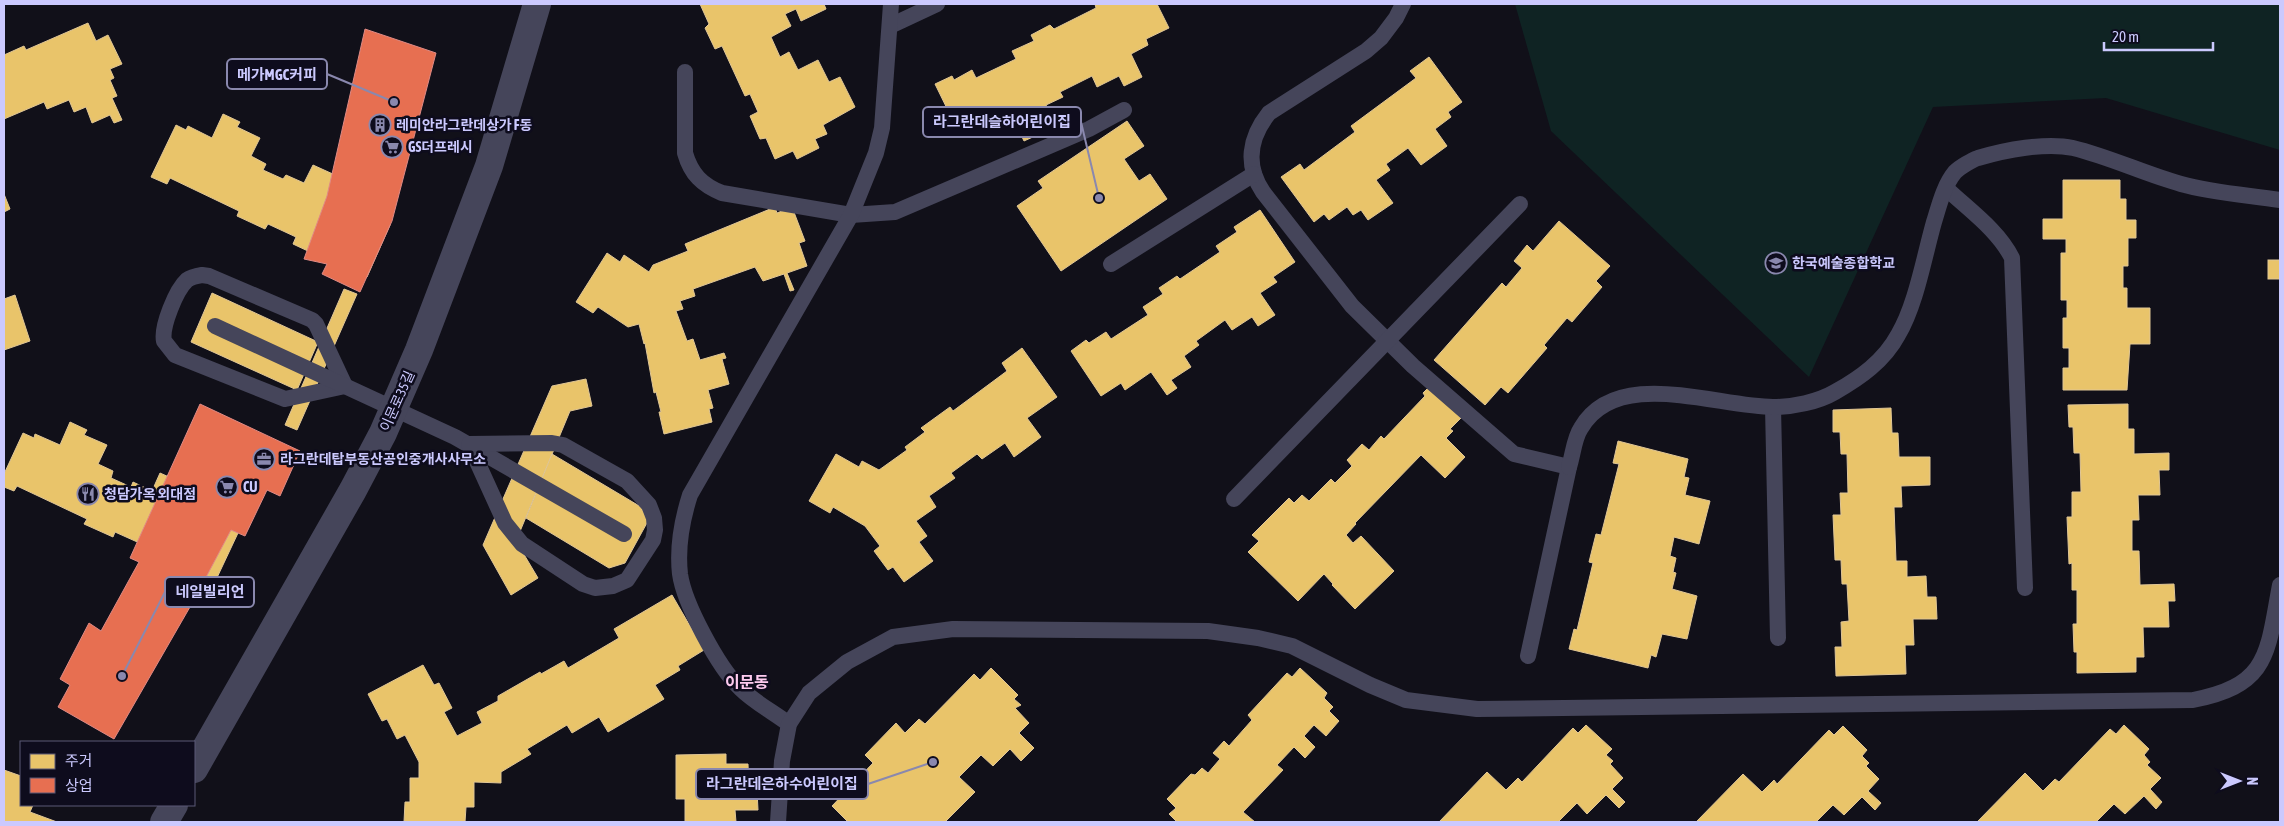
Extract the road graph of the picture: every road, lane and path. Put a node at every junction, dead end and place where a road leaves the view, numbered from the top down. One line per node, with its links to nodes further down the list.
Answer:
1 (537, 4): 18 (street, 이문로35길)
2 (891, 4): 5 (lane)
3 (936, 4): 5 (lane)
4 (1403, 4): 8 (lane)
5 (890, 26): 12 (lane)
6 (685, 72): 12 (lane)
7 (1124, 110): 12 (lane)
8 (1254, 174): 13 (lane); 15 (lane)
9 (1946, 188): 10 (lane); 17 (lane); 24 (lane)
10 (2280, 200)
11 (1520, 204): 15 (lane)
12 (851, 216): 27 (lane)
13 (1111, 264)
14 (215, 326): 16 (lane)
15 (1387, 341): 20 (lane); 21 (lane)
16 (345, 386): 16 (lane); 18 (lane)
17 (1773, 407): 20 (lane); 25 (lane)
18 (394, 408): 19 (lane); 28 (street, 이문로35길)
19 (469, 444): 19 (lane); 22 (lane)
20 (1569, 467): 26 (lane)
21 (1234, 499)
22 (624, 534)
23 (2280, 585): 27 (lane)
24 (2024, 588)
25 (1778, 638)
26 (1528, 656)
27 (789, 724): 31 (lane)
28 (195, 768)
29 (173, 806): 30 (street)
30 (164, 822)
31 (778, 822)

